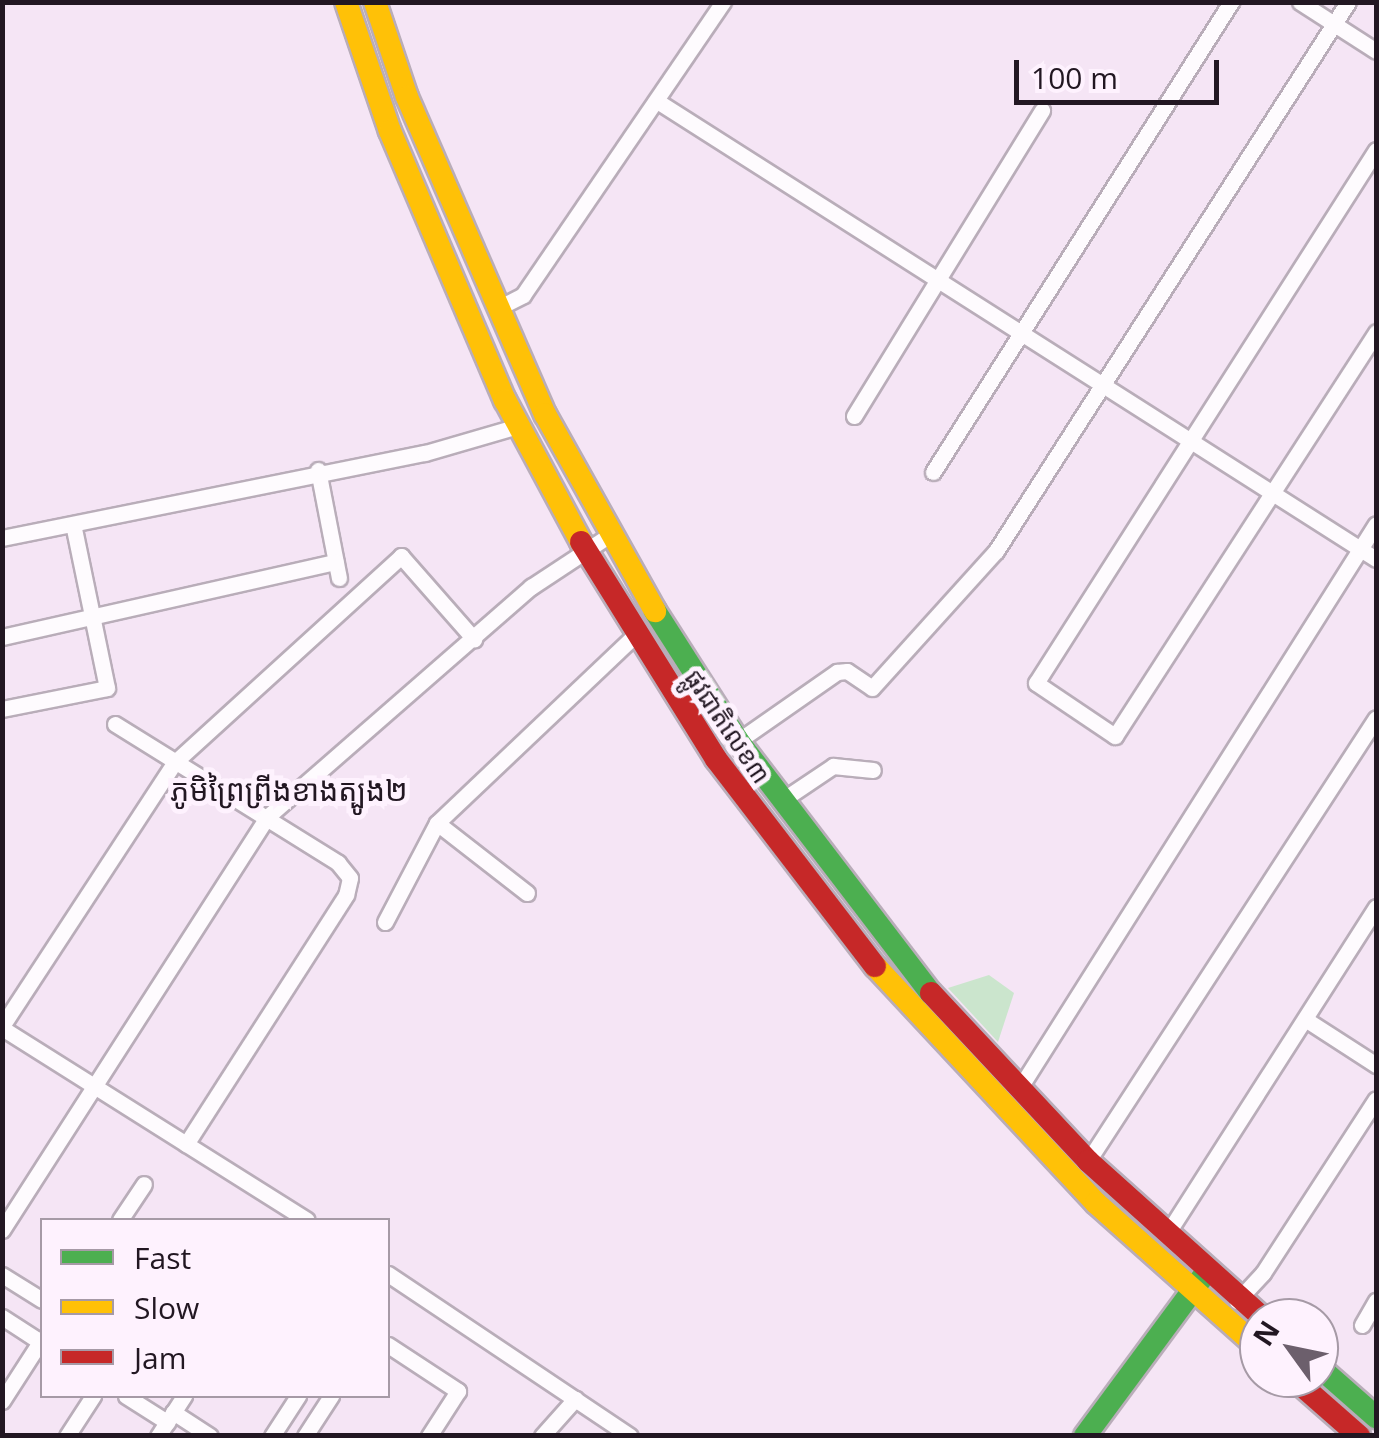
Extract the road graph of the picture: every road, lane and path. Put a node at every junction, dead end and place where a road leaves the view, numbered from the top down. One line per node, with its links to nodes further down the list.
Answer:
1 (346, 2): 18 (main road, ផ្លូវជាតិលេខ៣)
2 (375, 2): 13 (main road, ផ្លូវជាតិលេខ៣)
3 (724, 2): 9 (street)
4 (1232, 2): 14 (street)
5 (1300, 2): 7 (street)
6 (1348, 2): 7 (street)
7 (1334, 24): 8 (street); 16 (street)
8 (1376, 51)
9 (657, 102): 12 (street); 13 (street)
10 (1042, 110): 12 (street)
11 (1376, 150): 19 (street)
12 (939, 276): 14 (street); 17 (street)
13 (496, 308): 25 (main road, ផ្លូវជាតិលេខ៣)
14 (1024, 330): 16 (street); 21 (street)
15 (1376, 332): 22 (street)
16 (1107, 383): 19 (street); 37 (street)
17 (854, 416)
18 (518, 426): 20 (street); 28 (main road, ផ្លូវជាតិលេខ៣)
19 (1192, 439): 22 (street); 22 (street)
20 (318, 470): 23 (street); 30 (street)
21 (934, 472)
22 (1274, 491): 27 (street)
23 (73, 524): 26 (street); 30 (street)
24 (1376, 524): 27 (street)
25 (610, 535): 28 (street); 37 (main road, ផ្លូវជាតិលេខ៣)
26 (2, 538)
27 (1360, 549): 29 (street); 50 (street)
28 (586, 551): 31 (main road, ផ្លូវជាតិលេខ៣); 33 (street)
29 (1376, 559)
30 (93, 615): 32 (street); 34 (street)
31 (636, 634): 42 (street); 62 (main road, ផ្លូវជាតិលេខ៣)
32 (2, 637)
33 (474, 639): 38 (street); 41 (street)
34 (2, 709)
35 (1376, 718): 53 (street)
36 (115, 724): 38 (street)
37 (738, 741): 40 (main road, ផ្លូវជាតិលេខ៣)
38 (175, 762): 41 (street); 47 (street)
39 (873, 770): 40 (street)
40 (780, 801): 50 (main road, ផ្លូវជាតិលេខ៣)
41 (266, 818): 49 (street); 52 (street)
42 (438, 823): 43 (street); 45 (street)
43 (527, 894)
44 (1376, 907): 46 (street)
45 (385, 922)
46 (1305, 1019): 48 (street); 58 (street)
47 (5, 1034): 49 (street)
48 (1376, 1065)
49 (98, 1088): 52 (street); 57 (street)
50 (1019, 1089): 53 (main road, ផ្លូវជាតិលេខ៣)
51 (1376, 1099): 63 (street)
52 (186, 1144): 56 (street)
53 (1088, 1161): 58 (main road, ផ្លូវជាតិលេខ៣)
54 (144, 1184): 55 (street)
55 (121, 1218)
56 (301, 1218)
57 (2, 1230)
58 (1166, 1234): 59 (main road, ផ្លូវជាតិលេខ៣)
59 (1208, 1270): 62 (main road); 63 (main road, ផ្លូវជាតិលេខ៣)
60 (390, 1275): 81 (street)
61 (2, 1276): 64 (street)
62 (1191, 1290): 67 (main road, ផ្លូវជាតិលេខ៣); 92 (main road)
63 (1240, 1298)
64 (40, 1299)
65 (1239, 1299): 67 (street)
66 (1376, 1302): 69 (street)
67 (1223, 1316): 70 (main road, ផ្លូវជាតិលេខ៣)
68 (2, 1317): 71 (street)
69 (1362, 1325)
70 (1239, 1330)
71 (40, 1340)
72 (40, 1344): 82 (street)
73 (390, 1346): 89 (street)
74 (1339, 1385): 83 (main road)
75 (92, 1398): 85 (street)
76 (129, 1398): 84 (street)
77 (183, 1398): 84 (street)
78 (297, 1398): 87 (street)
79 (330, 1398): 88 (street)
80 (1316, 1398): 93 (main road)
81 (574, 1399): 90 (street); 91 (street)
82 (2, 1401)
83 (1376, 1417)
84 (166, 1423): 86 (street)
85 (67, 1436)
86 (210, 1436)
87 (272, 1436)
88 (305, 1436)
89 (429, 1436)
90 (542, 1436)
91 (630, 1436)
92 (1085, 1436)
93 (1359, 1436)

